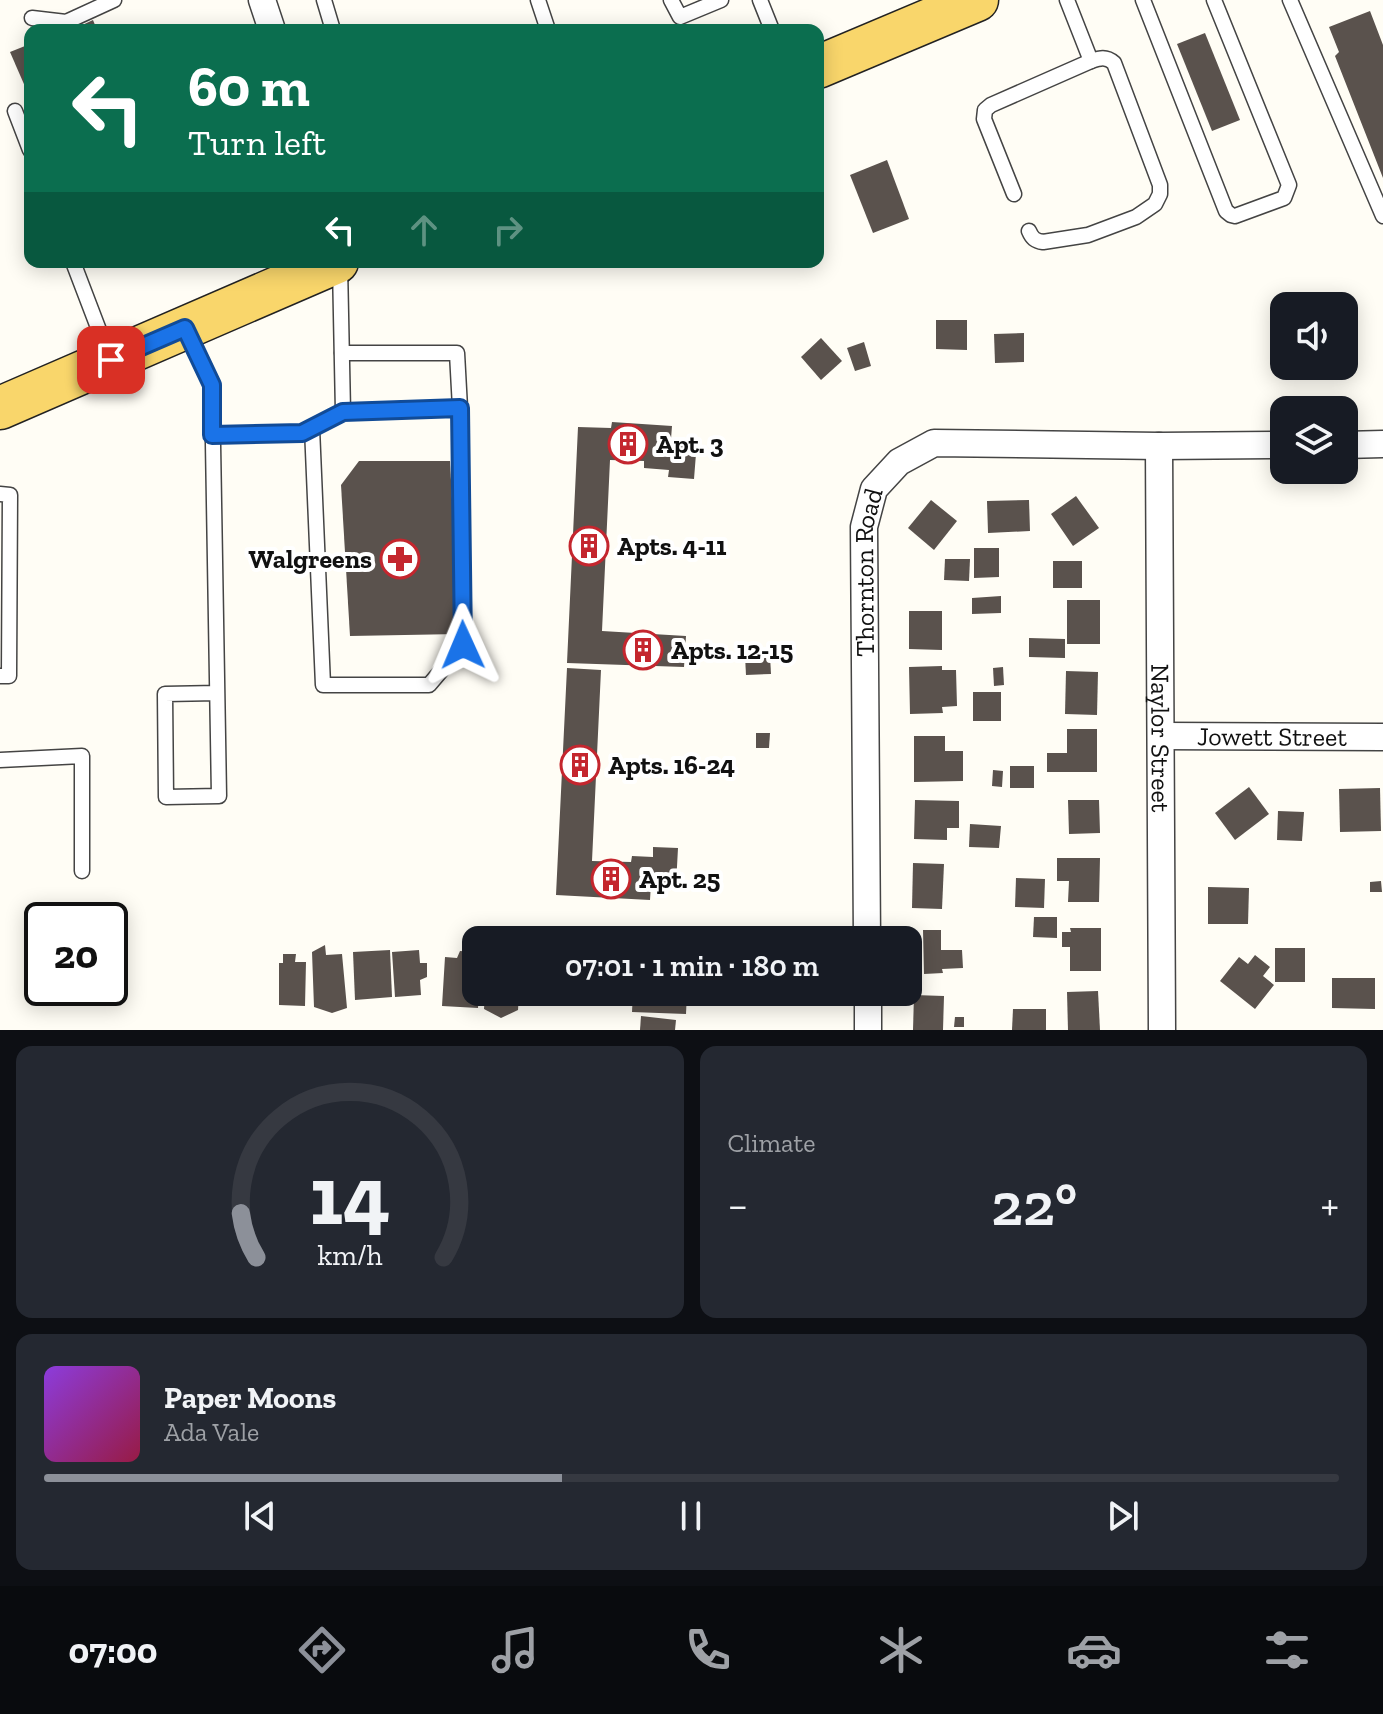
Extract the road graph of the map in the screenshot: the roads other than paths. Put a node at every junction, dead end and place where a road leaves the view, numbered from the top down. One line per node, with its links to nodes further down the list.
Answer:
1 (114, 0): 13 (lane)
2 (262, 0): 14 (street)
3 (324, 0): 15 (lane)
4 (538, 0): 16 (lane)
5 (671, 0): 6 (lane)
6 (721, 0)
7 (760, 0): 17 (lane)
8 (1067, 0): 18 (lane)
9 (1143, 0): 10 (lane)
10 (1214, 0)
11 (1290, 0): 23 (lane)
12 (952, 5): 19 (main road)
13 (32, 18)
14 (270, 24)
15 (331, 24)
16 (546, 24)
17 (770, 24)
18 (1091, 61): 22 (lane); 24 (lane)
19 (824, 64)
20 (24, 124): 21 (lane)
21 (24, 134)
22 (1014, 194)
23 (1383, 216)
24 (1029, 231)
25 (75, 268): 30 (lane)
26 (325, 268): 28 (main road)
27 (339, 268): 29 (lane)
28 (185, 328): 30 (main road); 35 (lane)
29 (342, 353): 32 (lane); 33 (lane)
30 (111, 360): 31 (main road)
31 (0, 408)
32 (460, 408): 33 (lane); 34 (lane)
33 (343, 412): 34 (lane)
34 (312, 428): 35 (lane)
35 (212, 435): 42 (lane)
36 (1383, 444): 38 (street)
37 (1270, 445): 39 (street, Thornton Road)
38 (1358, 445)
39 (1159, 446): 43 (street, Naylor Street); 47 (street, Thornton Road)
40 (0, 494): 41 (lane)
41 (0, 676)
42 (217, 693): 42 (lane)
43 (1162, 736): 44 (street, Jowett Street); 50 (street, Naylor Street)
44 (1383, 737)
45 (0, 760): 46 (lane)
46 (82, 871)
47 (867, 926)
48 (868, 1006): 49 (street)
49 (868, 1030)
50 (1162, 1030)

